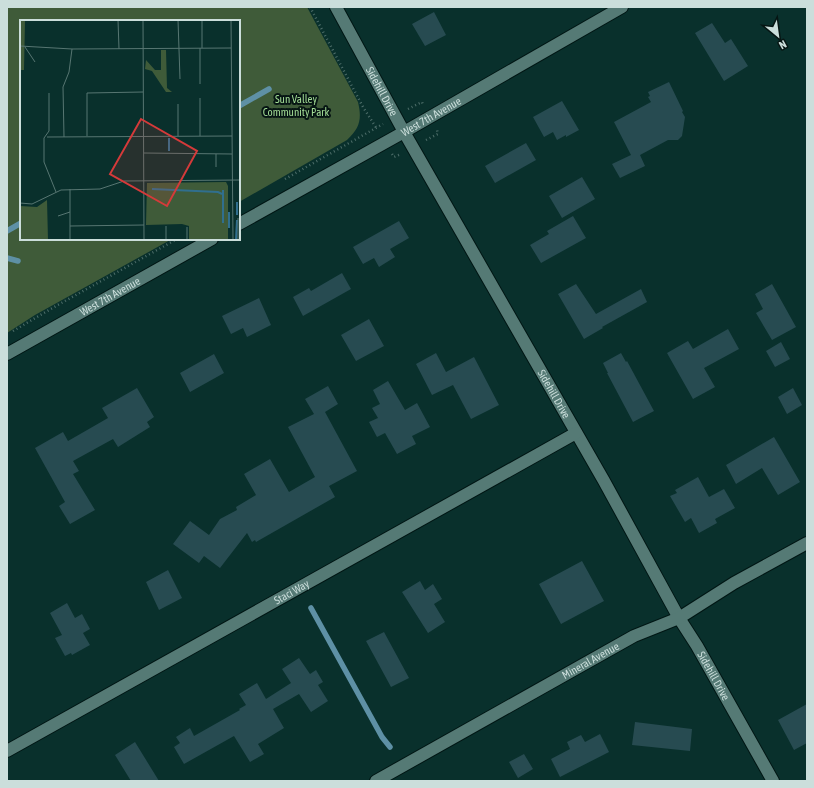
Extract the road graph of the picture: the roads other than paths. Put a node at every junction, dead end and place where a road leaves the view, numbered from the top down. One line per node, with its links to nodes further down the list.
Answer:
1 (336, 7): 3 (street, Sidehill Drive)
2 (622, 7): 3 (street, West 7th Avenue)
3 (404, 132): 4 (street, West 7th Avenue); 7 (street, Sidehill Drive)
4 (240, 223)
5 (210, 240): 6 (street, West 7th Avenue)
6 (7, 354)
7 (576, 433): 9 (street, Sidehill Drive); 10 (street, Staci Way)
8 (807, 542): 9 (street, Mineral Avenue)
9 (679, 618): 11 (street, Mineral Avenue); 12 (street, Sidehill Drive)
10 (7, 751)
11 (376, 781)
12 (772, 781)

